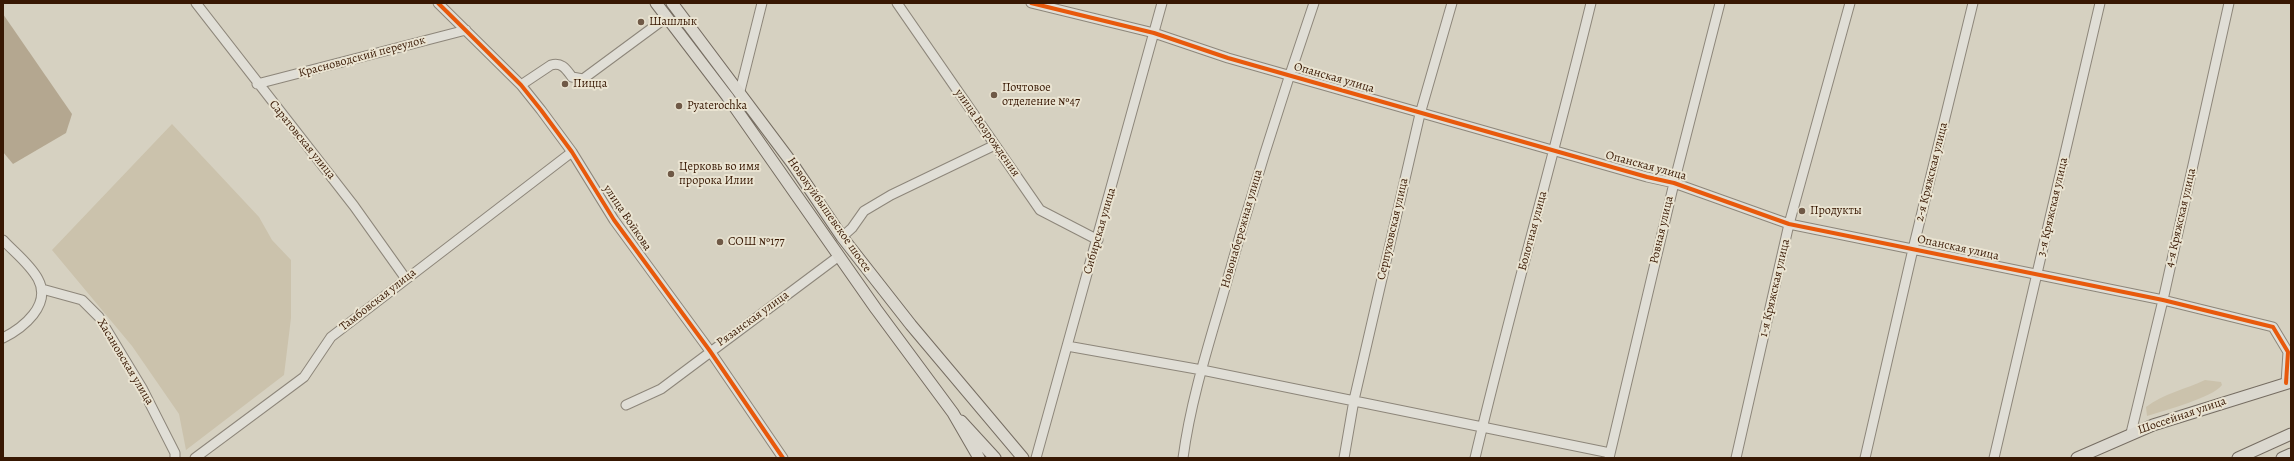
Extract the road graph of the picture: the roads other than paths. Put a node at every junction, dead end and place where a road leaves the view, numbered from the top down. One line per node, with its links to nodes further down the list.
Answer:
1 (196, 3): 21 (street, Саратовская улица)
2 (438, 3): 18 (street, улица Войкова)
3 (656, 3): 17 (main road, Новокуйбышевское шоссе)
4 (672, 3): 23 (main road, Новокуйбышевское шоссе)
5 (762, 3): 23 (street)
6 (897, 3): 25 (street, улица Возрождения)
7 (1031, 3): 19 (street, Опанская улица)
8 (1162, 3): 19 (street, Сибирская улица)
9 (1314, 3): 20 (street, Новонабережная улица)
10 (1452, 3): 24 (street, Серпуховская улица)
11 (1591, 3): 26 (street, Болотная улица)
12 (1720, 3): 28 (street, Ровная улица)
13 (1850, 3): 29 (street, 1-я Кряжская улица)
14 (1974, 3): 33 (street, 2-я Кряжская улица)
15 (2100, 3): 35 (street, 3-я Кряжская улица)
16 (2229, 3): 38 (street, 4-я Кряжская улица)
17 (667, 17): 22 (street); 34 (main road, Новокуйбышевское шоссе)
18 (466, 30): 21 (street, Красноводский переулок); 22 (street, улица Войкова)
19 (1154, 33): 20 (street, Опанская улица); 32 (street, Сибирская улица)
20 (1289, 75): 24 (street, Опанская улица); 44 (street, Новонабережная улица)
21 (257, 84): 36 (street, Саратовская улица)
22 (521, 85): 27 (street, улица Войкова)
23 (740, 91): 30 (main road, Новокуйбышевское шоссе)
24 (1420, 114): 26 (street, Опанская улица); 46 (street, Серпуховская улица)
25 (995, 145): 30 (street); 32 (street, улица Возрождения)
26 (1555, 151): 28 (street, Опанская улица); 49 (street, Болотная улица)
27 (572, 152): 36 (street, Тамбовская улица); 42 (street, улица Войкова)
28 (1674, 183): 29 (street, Опанская улица); 53 (street, Ровная улица)
29 (1789, 224): 33 (street, Опанская улица); 64 (street, 1-я Кряжская улица)
30 (842, 237): 59 (main road, Новокуйбышевское шоссе)
31 (3, 240): 37 (street)
32 (1098, 240): 41 (street, Сибирская улица)
33 (1913, 249): 35 (street, Опанская улица); 65 (street, 2-я Кряжская улица)
34 (839, 256): 42 (street, Рязанская улица); 48 (main road, Новокуйбышевское шоссе)
35 (2038, 275): 38 (street, Опанская улица); 66 (street, 3-я Кряжская улица)
36 (406, 279): 55 (street, Тамбовская улица)
37 (42, 289): 39 (street); 54 (street, Хасановская улица)
38 (2163, 300): 43 (street, Опанская улица); 50 (street, 4-я Кряжская улица)
39 (3, 338)
40 (2291, 342): 43 (street)
41 (1067, 346): 44 (street); 60 (street, Сибирская улица)
42 (710, 351): 47 (street, Рязанская улица); 56 (street, улица Войкова)
43 (2288, 352): 45 (street)
44 (1202, 370): 46 (street); 61 (street, Новонабережная улица)
45 (2288, 382): 50 (main road, Шоссейная улица)
46 (1354, 400): 49 (street); 62 (street, Серпуховская улица)
47 (626, 405)
48 (953, 413): 57 (main road, Новокуйбышевское шоссе); 58 (main road, Новокуйбышевское шоссе)
49 (1483, 426): 53 (street); 63 (street, Болотная улица)
50 (2131, 433): 67 (main road, Шоссейная улица)
51 (2291, 434): 68 (main road)
52 (2291, 454): 69 (main road)
53 (1609, 456)
54 (176, 458)
55 (195, 458)
56 (784, 458)
57 (979, 458)
58 (994, 458)
59 (1023, 458)
60 (1036, 458)
61 (1182, 458)
62 (1344, 458)
63 (1475, 458)
64 (1736, 458)
65 (1865, 458)
66 (1994, 458)
67 (2076, 458)
68 (2238, 458)
69 (2282, 458)

